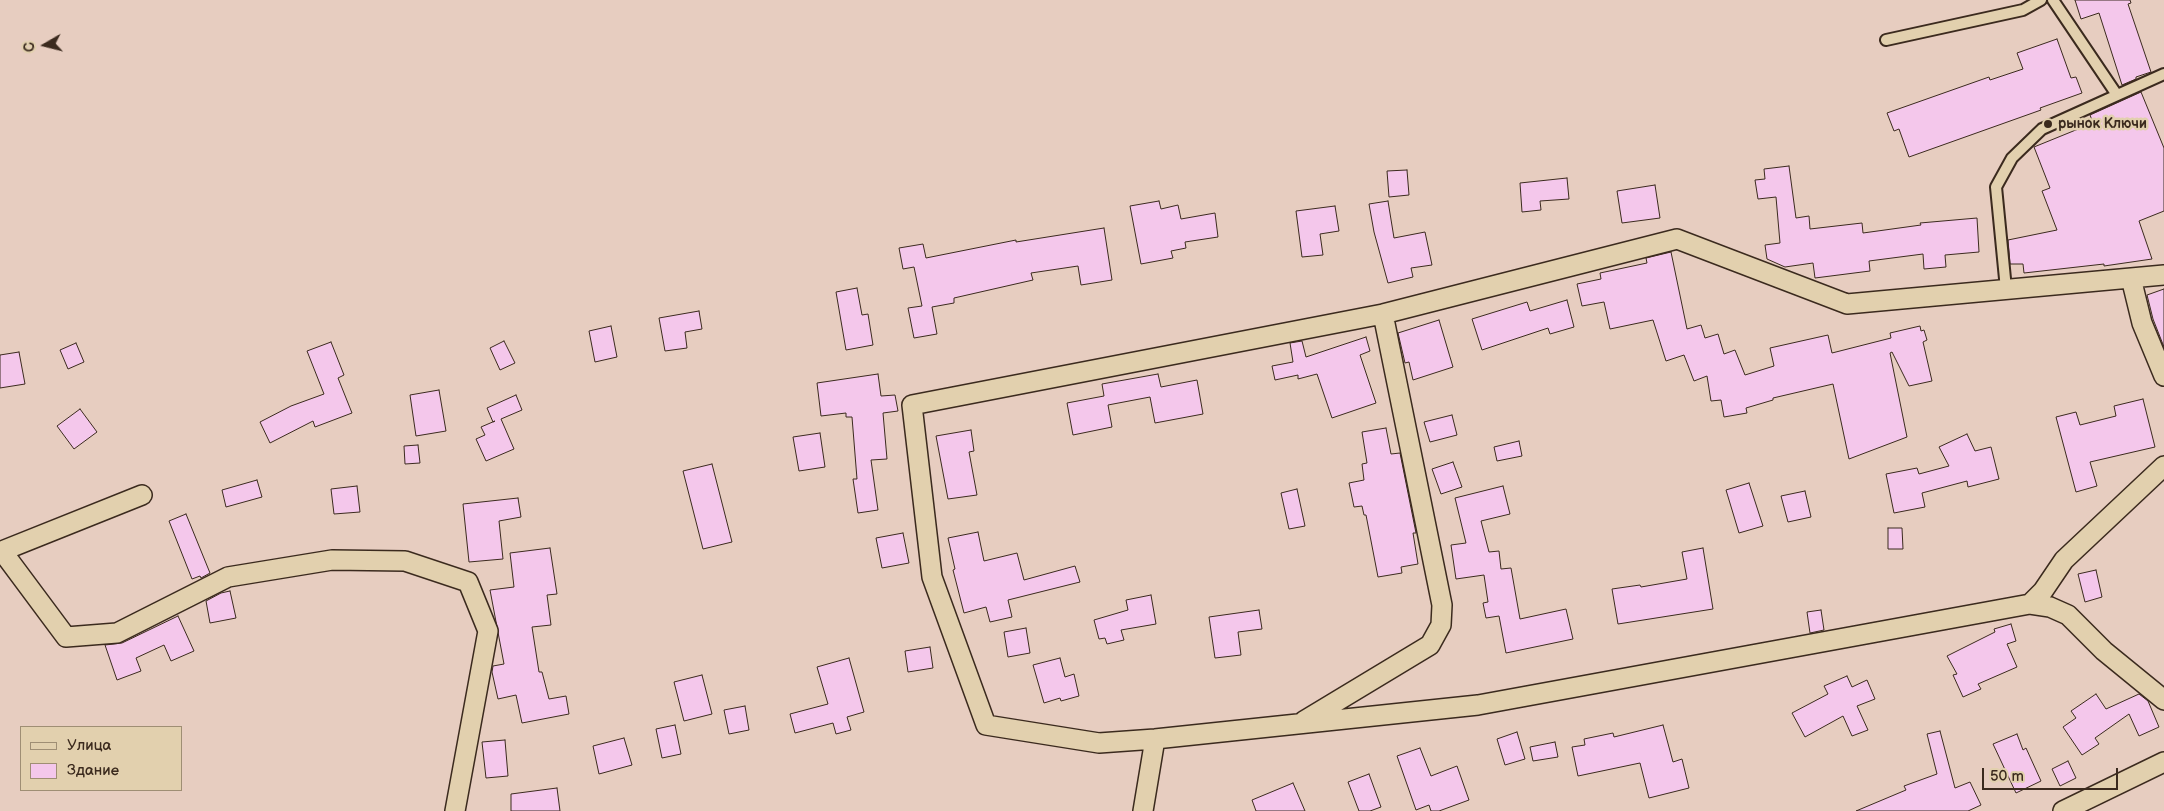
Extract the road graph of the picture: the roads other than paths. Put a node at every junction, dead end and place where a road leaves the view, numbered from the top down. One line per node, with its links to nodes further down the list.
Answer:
1 (2041, 0): 3 (lane)
2 (2053, 0): 5 (lane)
3 (1886, 40)
4 (2164, 74): 5 (lane)
5 (2117, 95): 8 (lane)
6 (2164, 275): 7 (street)
7 (2131, 278): 8 (street); 10 (street)
8 (2006, 289): 9 (street)
9 (1384, 314): 16 (street); 17 (street)
10 (2164, 376)
11 (2164, 468): 14 (street)
12 (142, 495): 13 (street)
13 (1, 552): 19 (street)
14 (2030, 604): 15 (street); 16 (street)
15 (2164, 700)
16 (1299, 724): 17 (street)
17 (1155, 740): 20 (street)
18 (2164, 762): 21 (street)
19 (455, 811)
20 (1143, 811)
21 (2063, 811)

